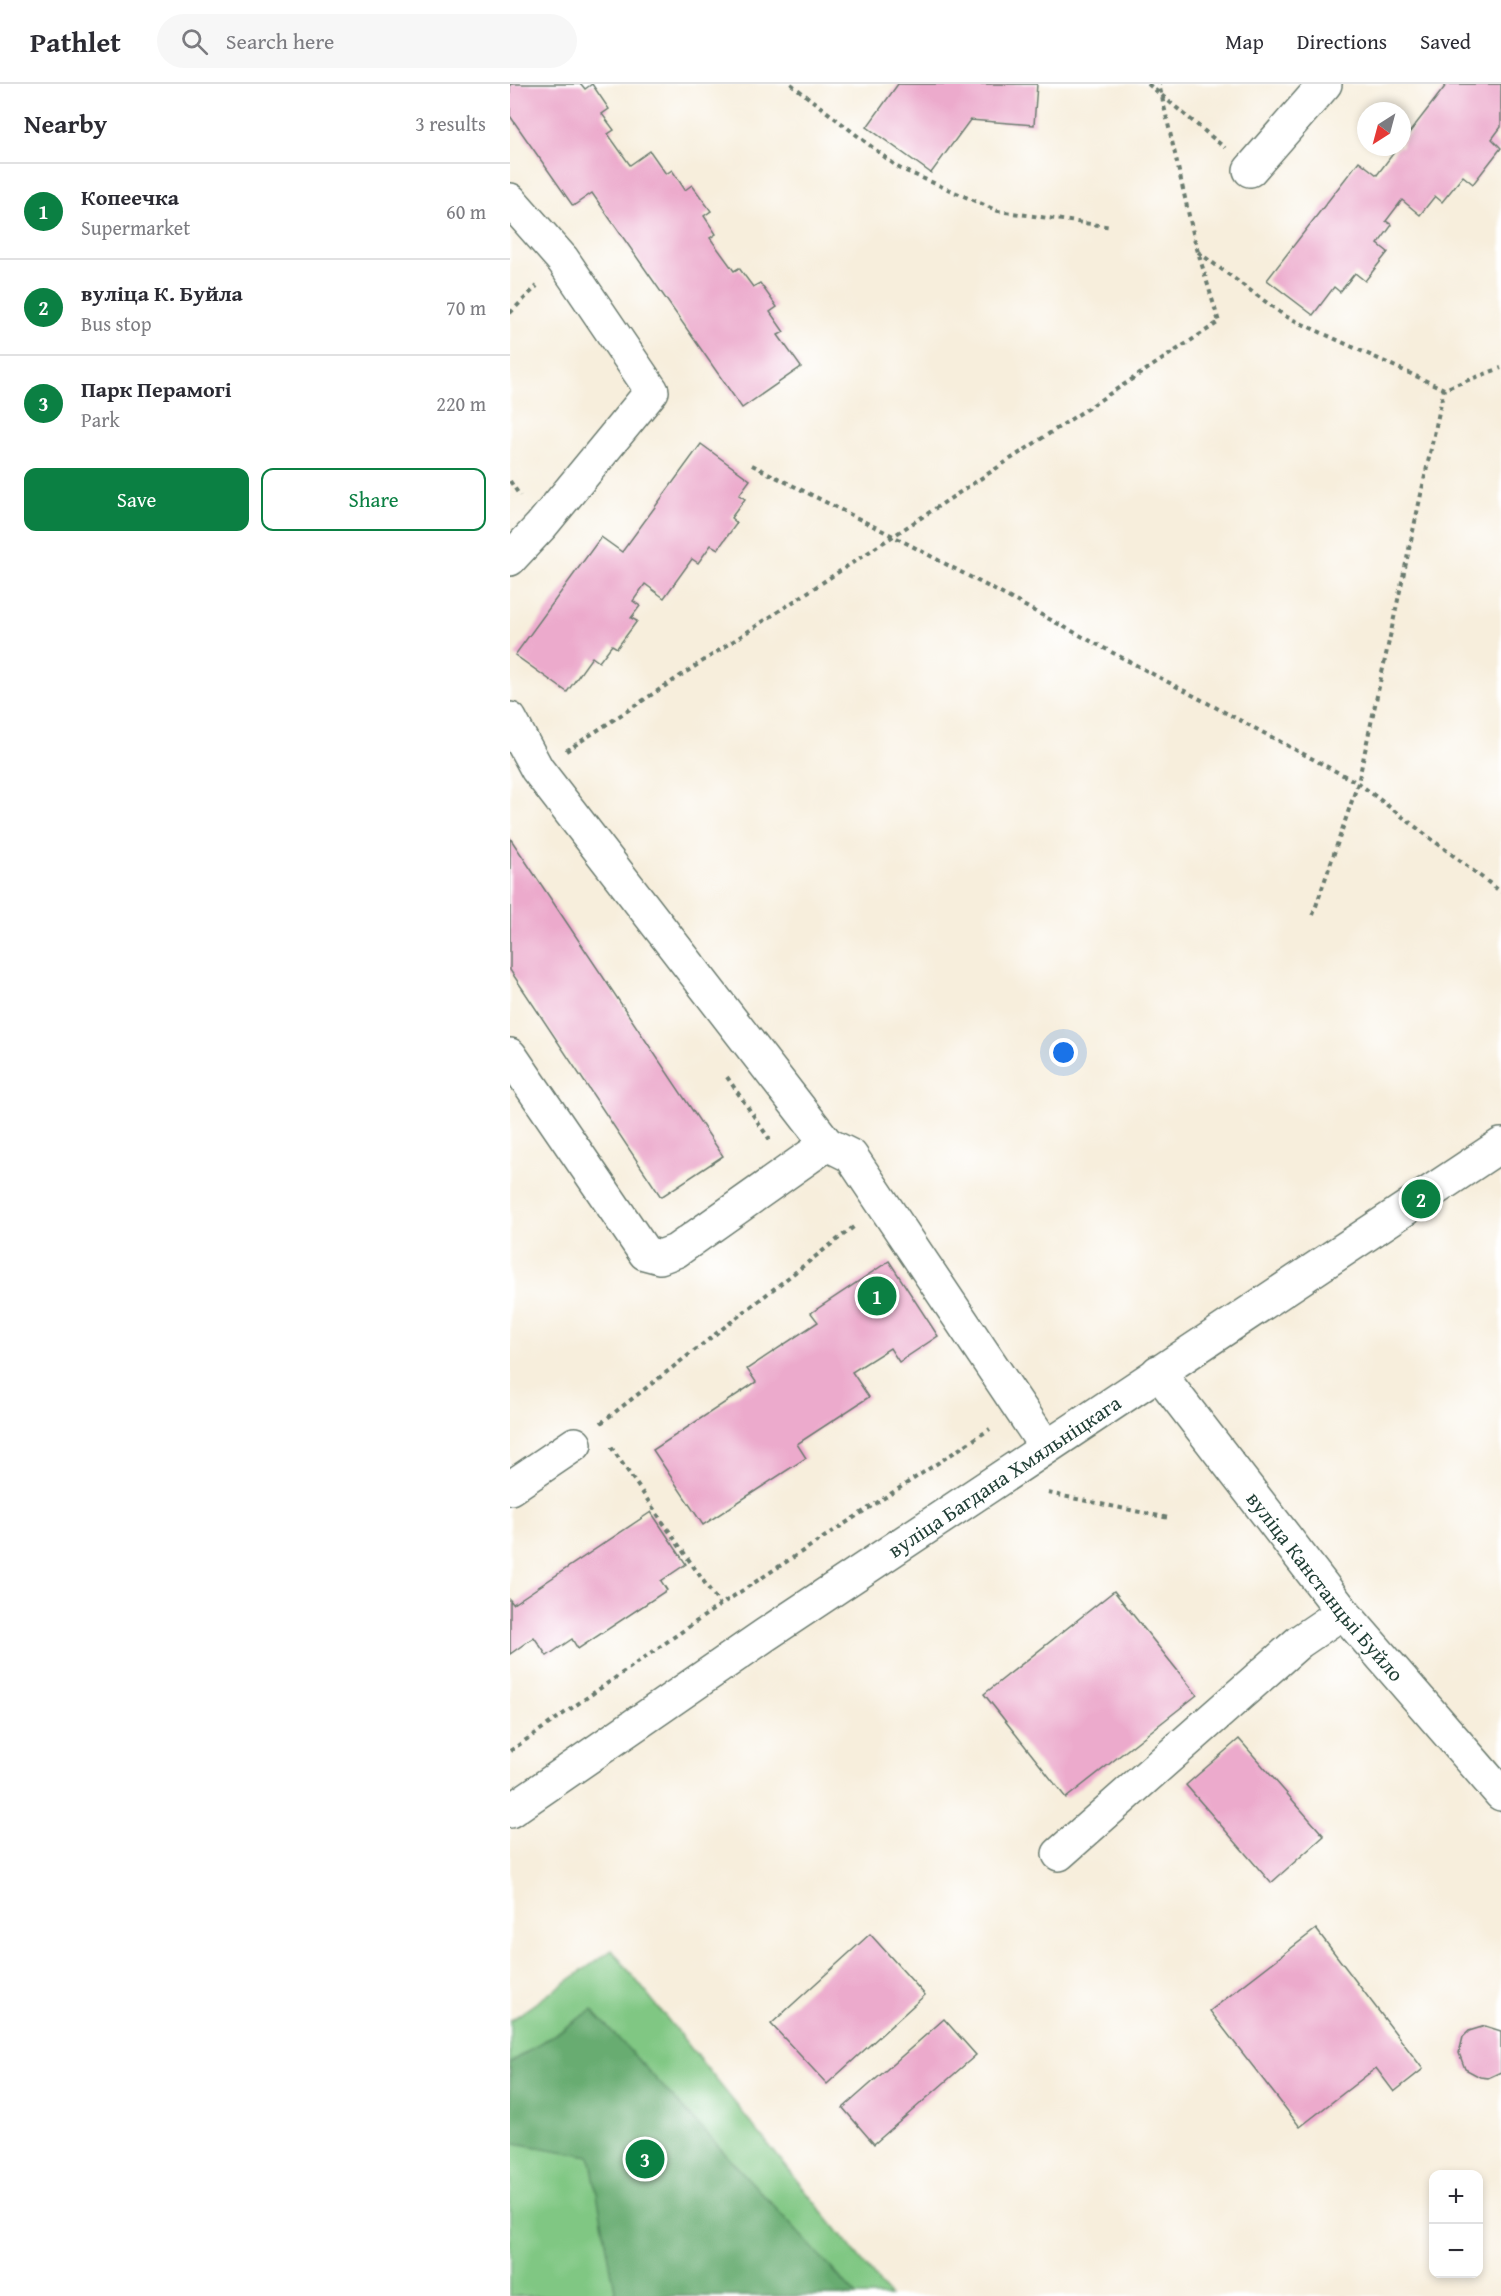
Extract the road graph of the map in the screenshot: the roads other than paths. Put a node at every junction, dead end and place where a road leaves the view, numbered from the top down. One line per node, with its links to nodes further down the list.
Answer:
1 (1325, 84): 2 (street)
2 (1250, 170)
3 (510, 200): 4 (street)
4 (510, 559)
5 (510, 718): 7 (street)
6 (510, 1055): 7 (street)
7 (827, 1144): 11 (street)
8 (1501, 1145): 9 (street, вуліца Багдана Хмяльніцкага)
9 (1158, 1372): 11 (street, вуліца Багдана Хмяльніцкага); 13 (street, вуліца Канстанцыі Буйло)
10 (586, 1435): 12 (street)
11 (1046, 1447): 15 (street, вуліца Багдана Хмяльніцкага)
12 (510, 1488)
13 (1343, 1612): 14 (street, вуліца Канстанцыі Буйло); 16 (street)
14 (1501, 1794)
15 (510, 1811)
16 (1059, 1854)

